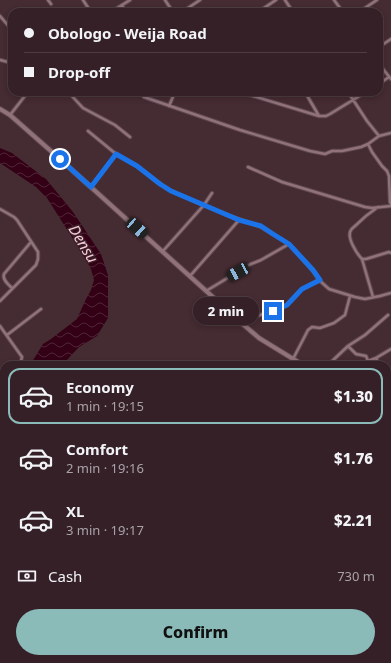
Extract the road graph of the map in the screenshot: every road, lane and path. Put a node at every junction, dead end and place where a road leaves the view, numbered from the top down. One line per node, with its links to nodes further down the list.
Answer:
1 (48, 0): 6 (street)
2 (200, 0): 10 (street)
3 (276, 0): 11 (street)
4 (377, 0): 12 (street)
5 (128, 1): 7 (street)
6 (51, 4)
7 (122, 5): 8 (street); 9 (street)
8 (117, 8)
9 (123, 8)
10 (188, 8)
11 (264, 8)
12 (365, 8)
13 (0, 16): 14 (street)
14 (8, 25)
15 (383, 69): 16 (street)
16 (390, 78)
17 (25, 96): 28 (street)
18 (72, 96): 33 (street)
19 (143, 96): 26 (street)
20 (173, 96): 26 (street)
21 (253, 96): 29 (street)
22 (307, 96): 29 (street)
23 (350, 96): 25 (street)
24 (360, 96): 25 (street)
25 (353, 100): 29 (street); 32 (street)
26 (169, 106): 34 (street)
27 (0, 109): 28 (street)
28 (10, 115): 37 (street)
29 (319, 116)
30 (88, 131): 35 (street)
31 (391, 133): 32 (street)
32 (379, 136): 34 (street)
33 (130, 137)
34 (368, 144): 39 (street)
35 (116, 154): 37 (street); 40 (street)
36 (248, 167): 41 (street)
37 (91, 187): 46 (street)
38 (212, 193): 40 (street)
39 (391, 203): 41 (street)
40 (204, 205): 43 (street); 46 (street)
41 (378, 207): 48 (street)
42 (0, 209): 44 (street)
43 (239, 220): 45 (street); 49 (street)
44 (31, 242): 51 (street); 51 (street)
45 (289, 244): 50 (street); 52 (street)
46 (163, 251): 49 (street)
47 (391, 253): 48 (street)
48 (362, 259): 55 (street)
49 (190, 276): 52 (street)
50 (320, 280): 54 (street); 59 (street)
51 (12, 288): 56 (street)
52 (206, 291): 59 (street)
53 (391, 293): 55 (street)
54 (350, 296): 55 (street); 65 (street)
55 (373, 297)
56 (0, 301)
57 (41, 310): 61 (street)
58 (388, 315): 62 (street)
59 (240, 322): 65 (street)
60 (0, 327): 61 (street)
61 (7, 335): 66 (street)
62 (348, 346): 64 (street); 68 (street)
63 (391, 349): 64 (street)
64 (376, 358): 69 (street)
65 (293, 359): 67 (street)
66 (21, 361)
67 (296, 361)
68 (332, 361)
69 (377, 361)

